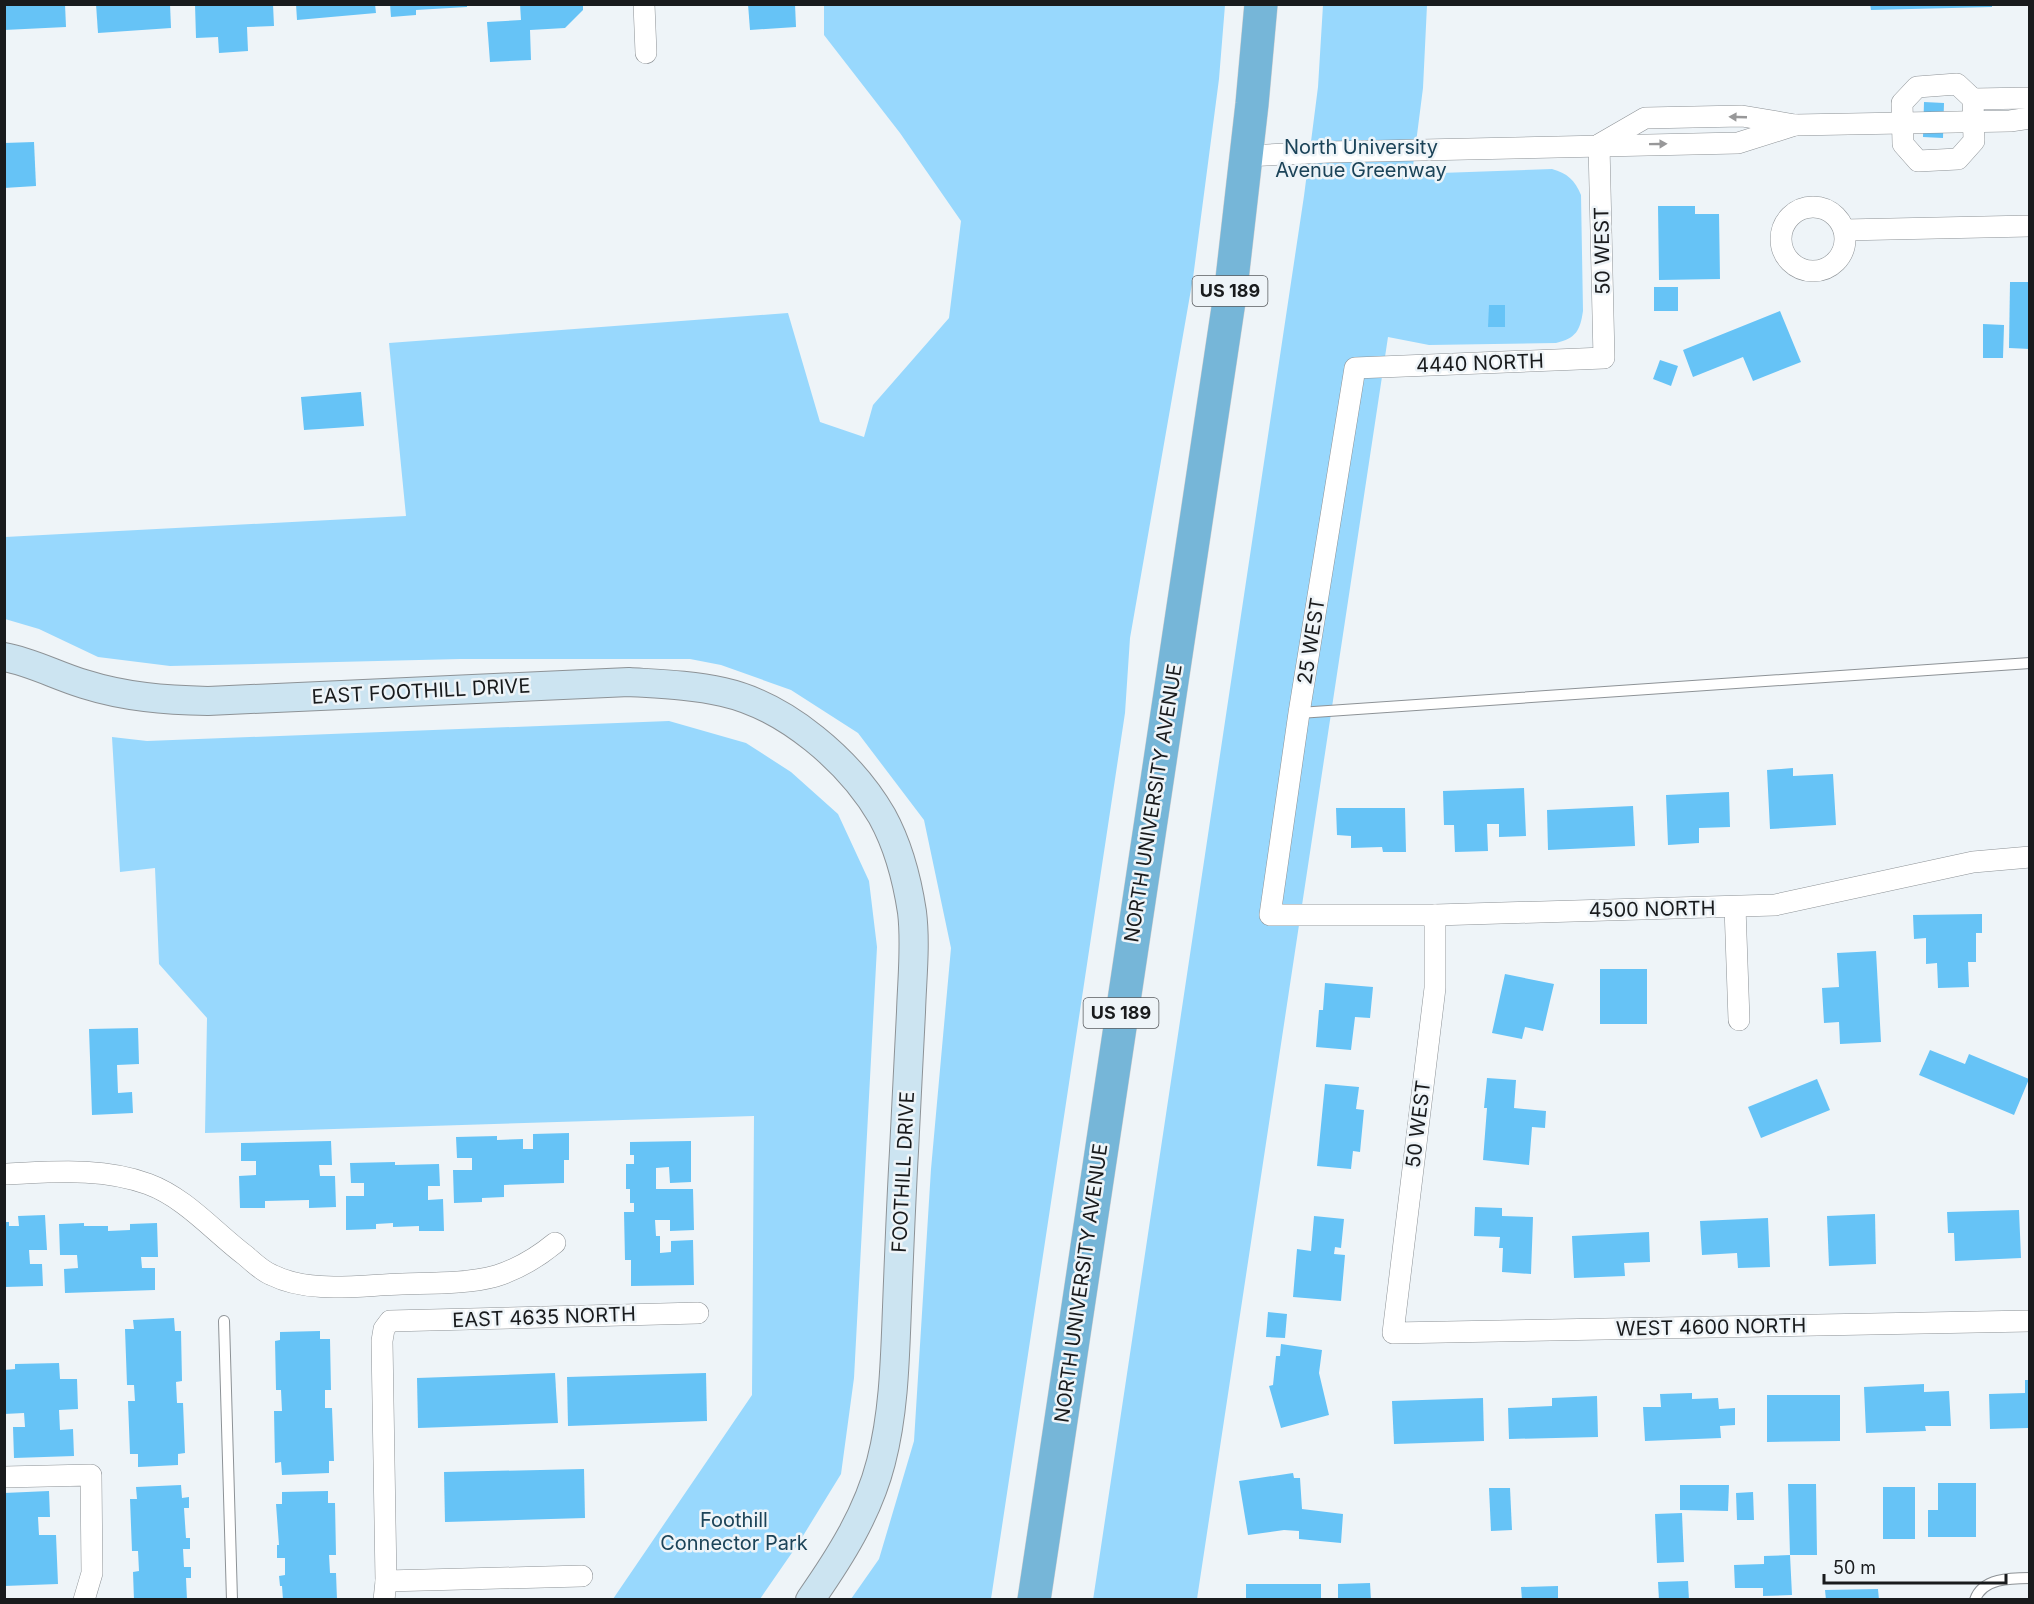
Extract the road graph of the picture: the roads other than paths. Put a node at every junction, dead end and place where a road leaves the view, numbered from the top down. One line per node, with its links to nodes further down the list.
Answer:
1 (644, 4): 3 (street)
2 (1261, 4): 10 (highway, NORTH UNIVERSITY AVENUE / US 189)
3 (646, 53)
4 (2030, 98): 5 (street)
5 (1972, 99): 7 (street); 8 (street)
6 (2030, 118): 7 (street)
7 (1973, 122): 8 (street); 8 (street)
8 (1902, 123): 9 (street)
9 (1599, 145): 10 (street); 13 (street, 50 WEST)
10 (1246, 156): 37 (highway, NORTH UNIVERSITY AVENUE / US 189)
11 (2030, 226): 12 (street)
12 (1844, 230)
13 (1604, 358): 14 (street, 4440 NORTH)
14 (1355, 368): 17 (street, 25 WEST)
15 (4, 657): 18 (main road, EAST FOOTHILL DRIVE)
16 (2030, 663): 17 (lane)
17 (1299, 713): 21 (street, 25 WEST)
18 (828, 750): 36 (main road, FOOTHILL DRIVE)
19 (2030, 857): 20 (street, 4500 NORTH)
20 (1736, 907): 22 (street, 4500 NORTH); 23 (street)
21 (1270, 915): 22 (street, 4500 NORTH)
22 (1435, 915): 29 (street, 50 WEST)
23 (1739, 1020)
24 (4, 1174): 25 (street)
25 (555, 1243)
26 (698, 1313): 33 (street, EAST 4635 NORTH)
27 (224, 1321): 35 (lane)
28 (2030, 1321): 29 (street, WEST 4600 NORTH)
29 (1393, 1333)
30 (4, 1477): 34 (street)
31 (582, 1575): 33 (street)
32 (2030, 1578): 38 (lane)
33 (385, 1590)
34 (84, 1599)
35 (232, 1599)
36 (810, 1599)
37 (1034, 1599)
38 (1975, 1599)

